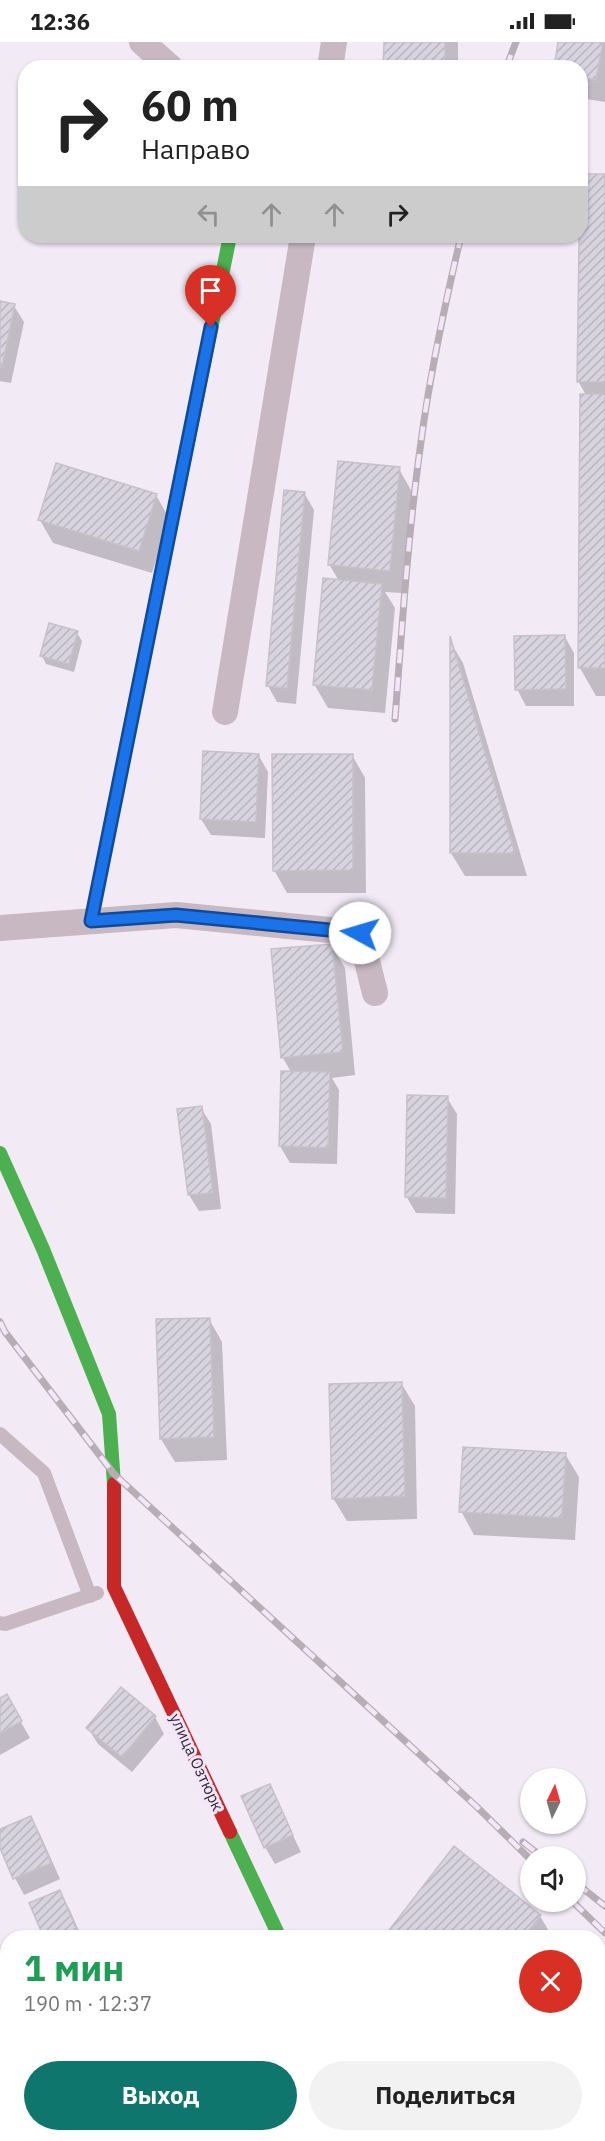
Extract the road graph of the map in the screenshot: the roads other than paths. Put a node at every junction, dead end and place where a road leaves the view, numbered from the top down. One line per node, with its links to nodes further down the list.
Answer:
1 (142, 42): 3 (street)
2 (334, 42): 4 (street)
3 (162, 60)
4 (331, 60)
5 (229, 243): 8 (street)
6 (302, 243): 7 (street)
7 (225, 712)
8 (91, 921): 9 (street); 10 (street)
9 (0, 928)
10 (375, 993)
11 (0, 1153): 13 (street)
12 (0, 1434): 14 (lane)
13 (114, 1587): 14 (lane); 16 (street, улица Озтюрк)
14 (90, 1596): 15 (lane)
15 (0, 1623)
16 (276, 1930)

